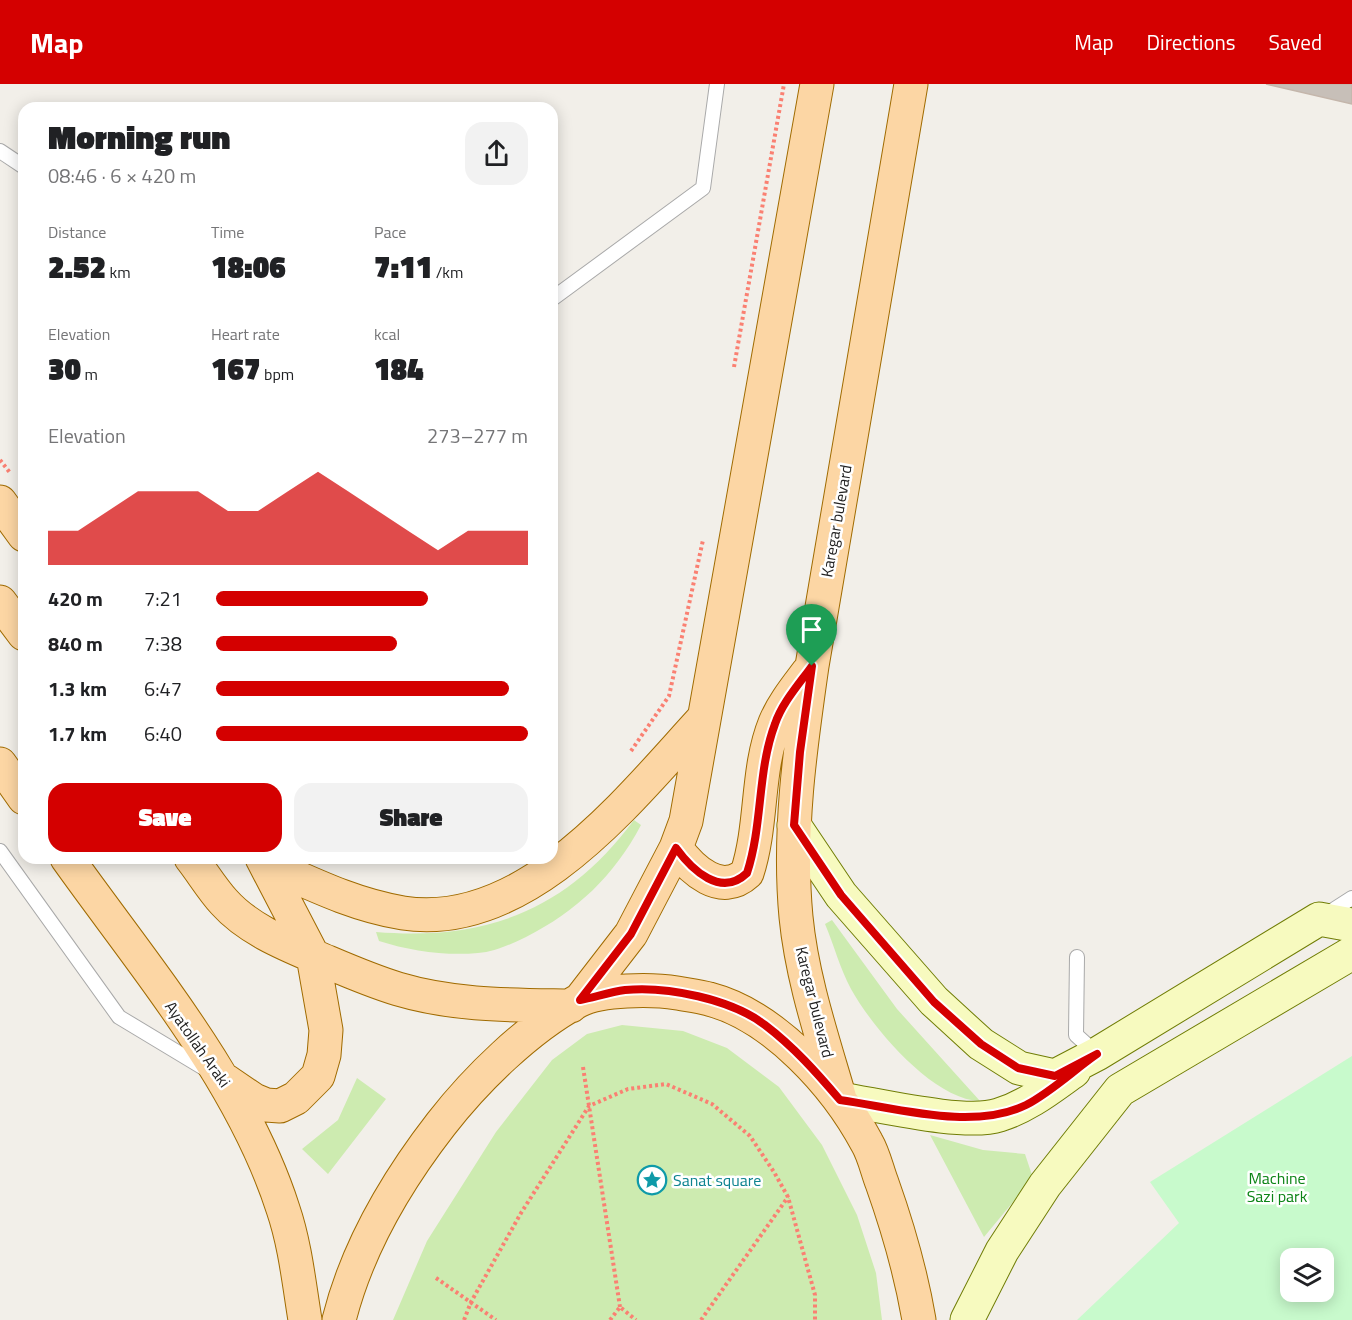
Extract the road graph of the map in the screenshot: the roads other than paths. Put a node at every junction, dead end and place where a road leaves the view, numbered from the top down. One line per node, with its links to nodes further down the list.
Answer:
1 (717, 84): 6 (lane)
2 (817, 84): 12 (main road)
3 (911, 84): 11 (main road, Karegar bulevard)
4 (0, 151): 5 (lane)
5 (18, 164)
6 (558, 295)
7 (0, 502): 8 (main road)
8 (18, 527)
9 (0, 602): 10 (main road)
10 (18, 626)
11 (812, 666): 15 (main road, Karegar bulevard); 16 (main road)
12 (704, 718): 16 (main road); 18 (main road)
13 (0, 764): 14 (main road)
14 (18, 790)
15 (794, 825): 32 (street); 35 (main road, Karegar bulevard)
16 (676, 848): 31 (main road)
17 (0, 851): 33 (lane)
18 (558, 862)
19 (71, 864): 33 (main road, Ayatollah Araki)
20 (196, 864): 27 (main road)
21 (267, 864): 27 (main road)
22 (271, 864): 23 (main road)
23 (556, 864)
24 (1352, 898): 25 (lane)
25 (1319, 919): 26 (street); 29 (street)
26 (1352, 925)
27 (313, 956): 31 (main road); 33 (main road)
28 (1077, 957): 32 (lane)
29 (1257, 958): 30 (street); 32 (street)
30 (1343, 965): 34 (street)
31 (575, 1003): 35 (main road); 37 (main road)
32 (1097, 1054): 34 (street); 35 (street)
33 (226, 1082): 36 (main road, Ayatollah Araki)
34 (1120, 1090): 39 (street)
35 (840, 1100): 38 (main road)
36 (305, 1320)
37 (339, 1320)
38 (919, 1320)
39 (967, 1320)

